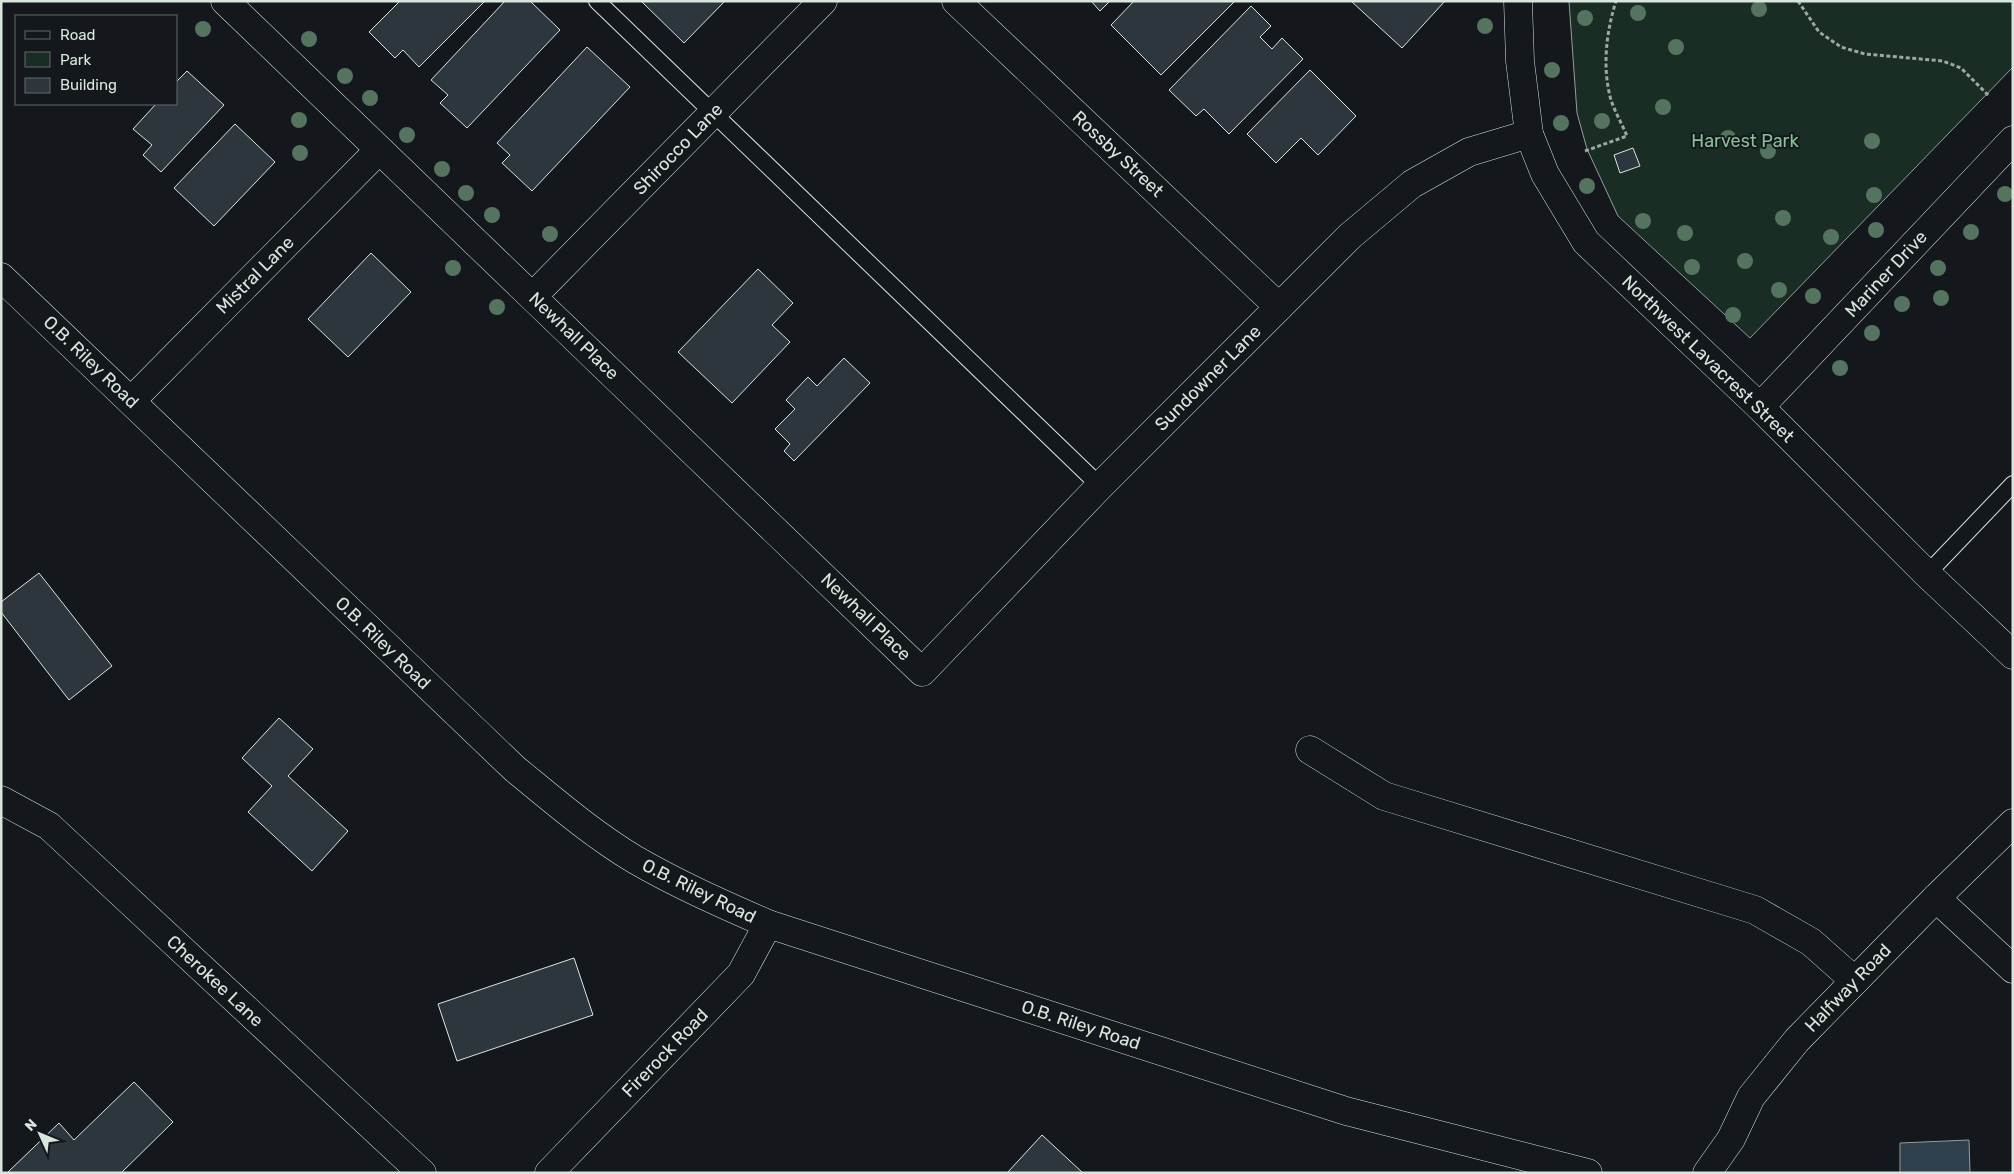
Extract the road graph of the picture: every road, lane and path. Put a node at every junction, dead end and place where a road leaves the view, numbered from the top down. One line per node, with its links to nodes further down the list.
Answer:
1 (226, 1): 12 (street, Newhall Place)
2 (597, 1): 9 (lane)
3 (823, 1): 9 (street, Shirocco Lane)
4 (956, 1): 16 (street, Rossby Street)
5 (1518, 1): 10 (street, Northwest Lavacrest Street)
6 (1616, 1): 13 (path)
7 (1798, 1): 8 (path)
8 (1990, 96)
9 (712, 113): 15 (street, Shirocco Lane); 20 (lane)
10 (1530, 134): 16 (street, Sundowner Lane); 18 (street, Northwest Lavacrest Street)
11 (2013, 140): 18 (street, Mariner Drive)
12 (379, 150): 15 (street, Newhall Place); 17 (street, Mistral Lane)
13 (1585, 151)
14 (1, 277): 17 (street, O.B. Riley Road)
15 (533, 296): 23 (street, Newhall Place)
16 (1279, 307): 20 (street, Sundowner Lane)
17 (131, 401): 28 (street, O.B. Riley Road)
18 (1760, 407): 21 (street, Northwest Lavacrest Street)
19 (2013, 484): 21 (lane)
20 (1100, 486): 23 (street, Sundowner Lane)
21 (1927, 574): 22 (street, Northwest Lavacrest Street)
22 (2013, 655)
23 (922, 672)
24 (1310, 750): 30 (street)
25 (1, 800): 31 (street, Cherokee Lane)
26 (2013, 823): 27 (street, Halfway Road)
27 (1936, 898): 29 (street); 30 (street, Halfway Road)
28 (768, 924): 32 (street, Firerock Road); 33 (street, O.B. Riley Road)
29 (2013, 969)
30 (1855, 981): 34 (street, Halfway Road)
31 (422, 1173)
32 (549, 1173)
33 (1588, 1173)
34 (1706, 1173)

